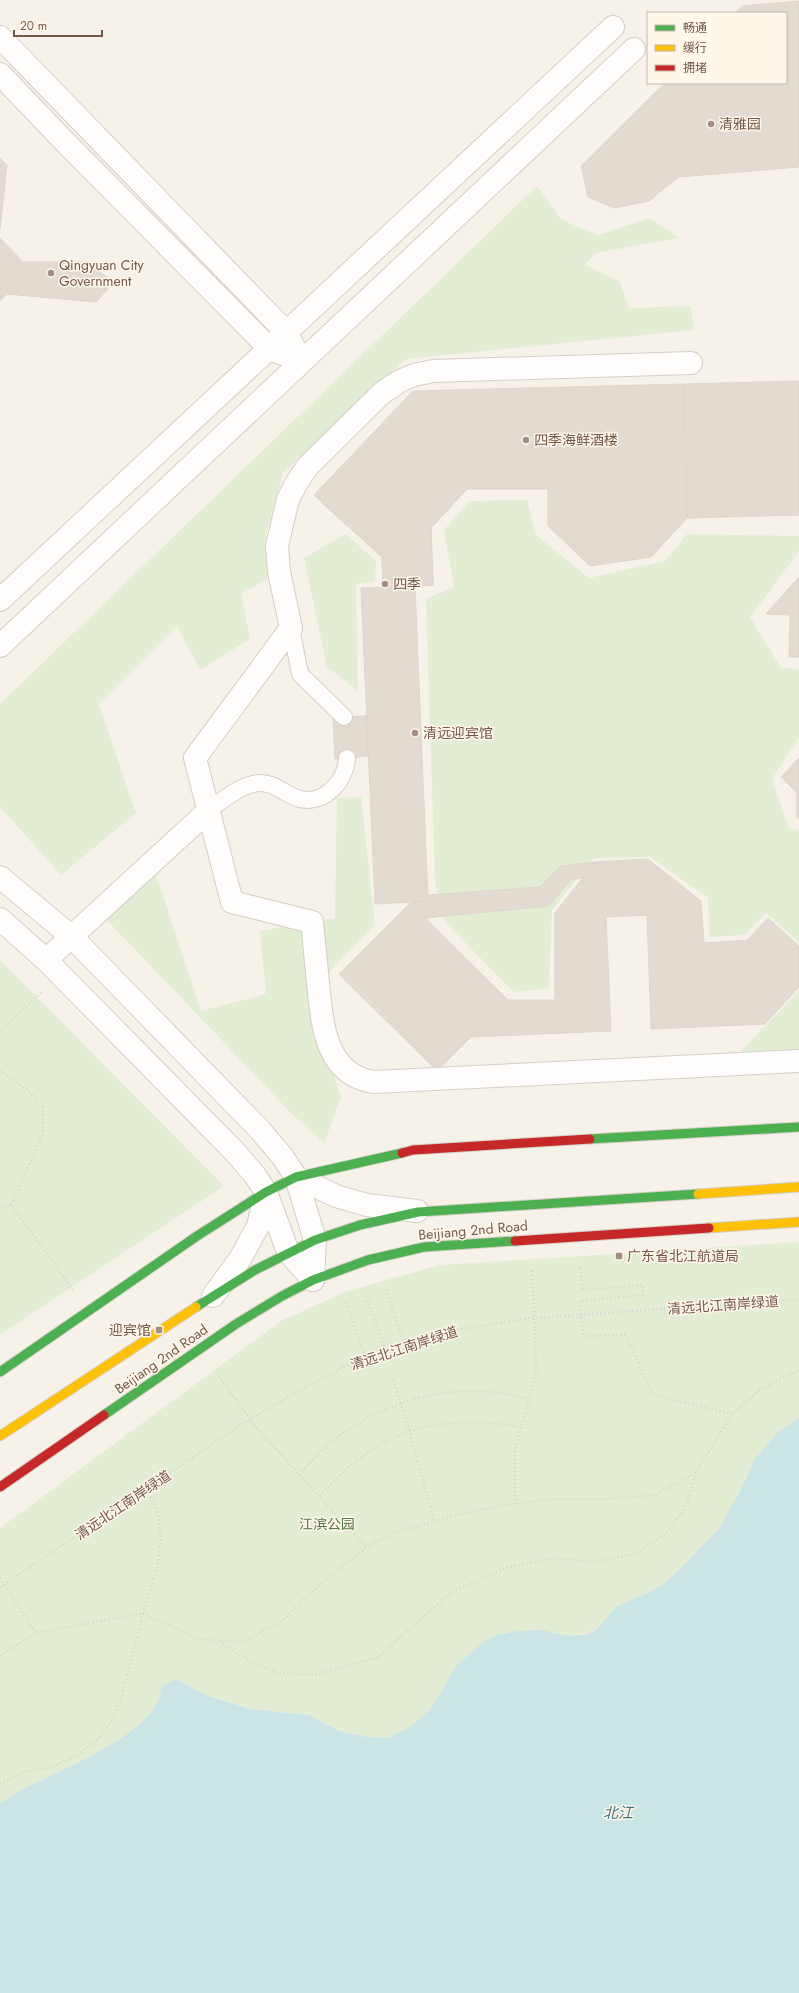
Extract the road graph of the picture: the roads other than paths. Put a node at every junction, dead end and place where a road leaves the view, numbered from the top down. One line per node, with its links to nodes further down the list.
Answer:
1 (613, 27): 5 (street)
2 (0, 38): 5 (street)
3 (634, 49): 7 (street)
4 (0, 74): 6 (street)
5 (286, 332): 6 (street); 7 (street)
6 (270, 348): 7 (street); 9 (street)
7 (301, 360): 11 (street)
8 (692, 363): 10 (street)
9 (0, 600)
10 (290, 628): 12 (lane); 14 (street)
11 (0, 646)
12 (344, 717)
13 (347, 758): 14 (lane)
14 (208, 811): 17 (street); 19 (street)
15 (0, 877): 17 (street)
16 (0, 919): 18 (street)
17 (72, 937): 18 (street); 21 (street)
18 (53, 968): 23 (street)
19 (799, 1062)
20 (799, 1127): 21 (main road)
21 (296, 1177): 23 (main road); 24 (street); 26 (street)
22 (799, 1186): 24 (main road, Beijiang 2nd Road)
23 (266, 1192): 27 (street); 29 (street); 30 (main road)
24 (418, 1212): 26 (main road, Beijiang 2nd Road)
25 (799, 1222): 28 (main road, Beijiang 2nd Road)
26 (315, 1240): 27 (main road, Beijiang 2nd Road); 28 (street)
27 (288, 1252): 28 (street); 29 (main road, Beijiang 2nd Road)
28 (313, 1280): 32 (main road, Beijiang 2nd Road)
29 (213, 1296): 31 (main road, Beijiang 2nd Road)
30 (0, 1372)
31 (0, 1436)
32 (0, 1487)

